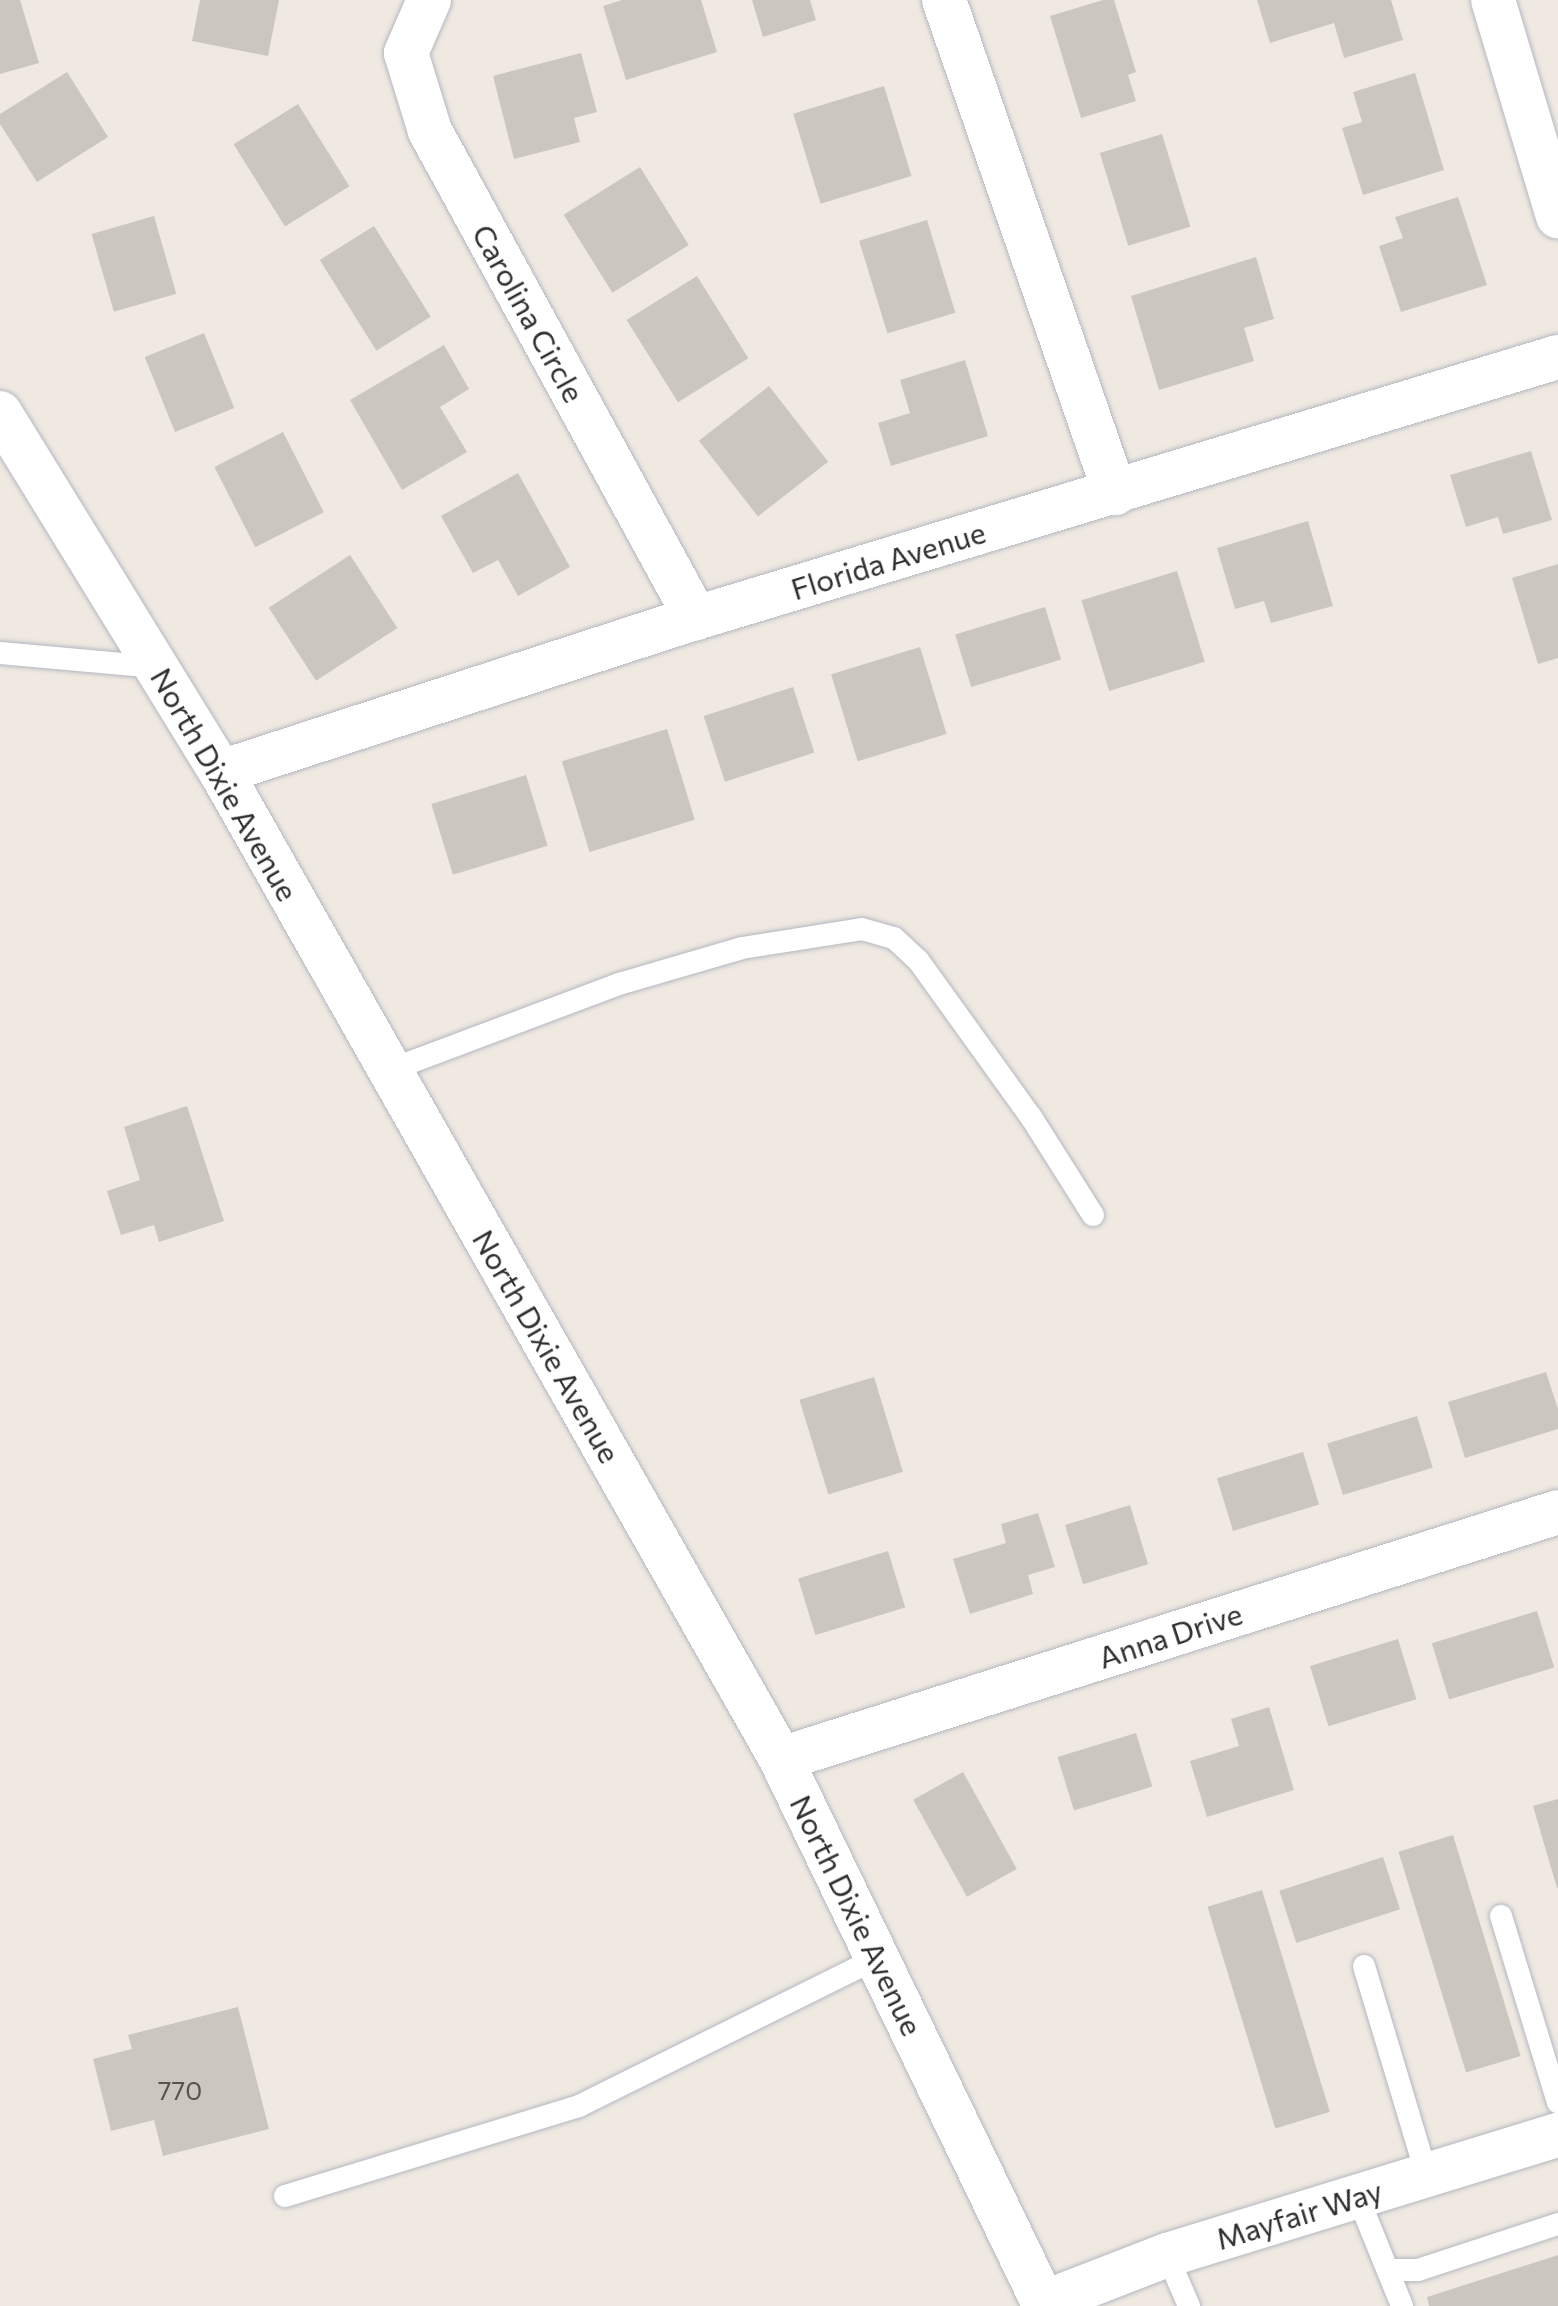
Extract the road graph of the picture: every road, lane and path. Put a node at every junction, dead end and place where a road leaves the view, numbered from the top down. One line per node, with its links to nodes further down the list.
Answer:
1 (429, 0): 8 (street, Carolina Circle)
2 (944, 0): 7 (street)
3 (1493, 0): 4 (street)
4 (1558, 216)
5 (1558, 357): 7 (street, Florida Avenue)
6 (0, 413): 10 (street, North Dixie Avenue)
7 (1115, 493): 8 (street, Florida Avenue)
8 (696, 618): 11 (street, Florida Avenue)
9 (0, 653): 10 (lane)
10 (156, 667): 11 (street, North Dixie Avenue)
11 (221, 772): 12 (street, North Dixie Avenue)
12 (390, 1070): 13 (lane); 15 (street, North Dixie Avenue)
13 (1093, 1215)
14 (1558, 1512): 15 (street, Anna Drive)
15 (781, 1759): 17 (street, North Dixie Avenue)
16 (1501, 1916): 19 (lane)
17 (877, 1958): 23 (lane); 27 (street, North Dixie Avenue)
18 (1364, 1966): 21 (lane)
19 (1558, 2103)
20 (1558, 2135): 21 (street, Mayfair Way)
21 (1427, 2176): 22 (street, Mayfair Way)
22 (1357, 2195): 25 (street, Mayfair Way); 26 (lane)
23 (285, 2196)
24 (1558, 2224): 26 (lane)
25 (1167, 2255): 27 (street, Mayfair Way); 28 (lane)
26 (1390, 2270): 29 (lane)
27 (1044, 2305)
28 (1189, 2306)
29 (1402, 2306)

